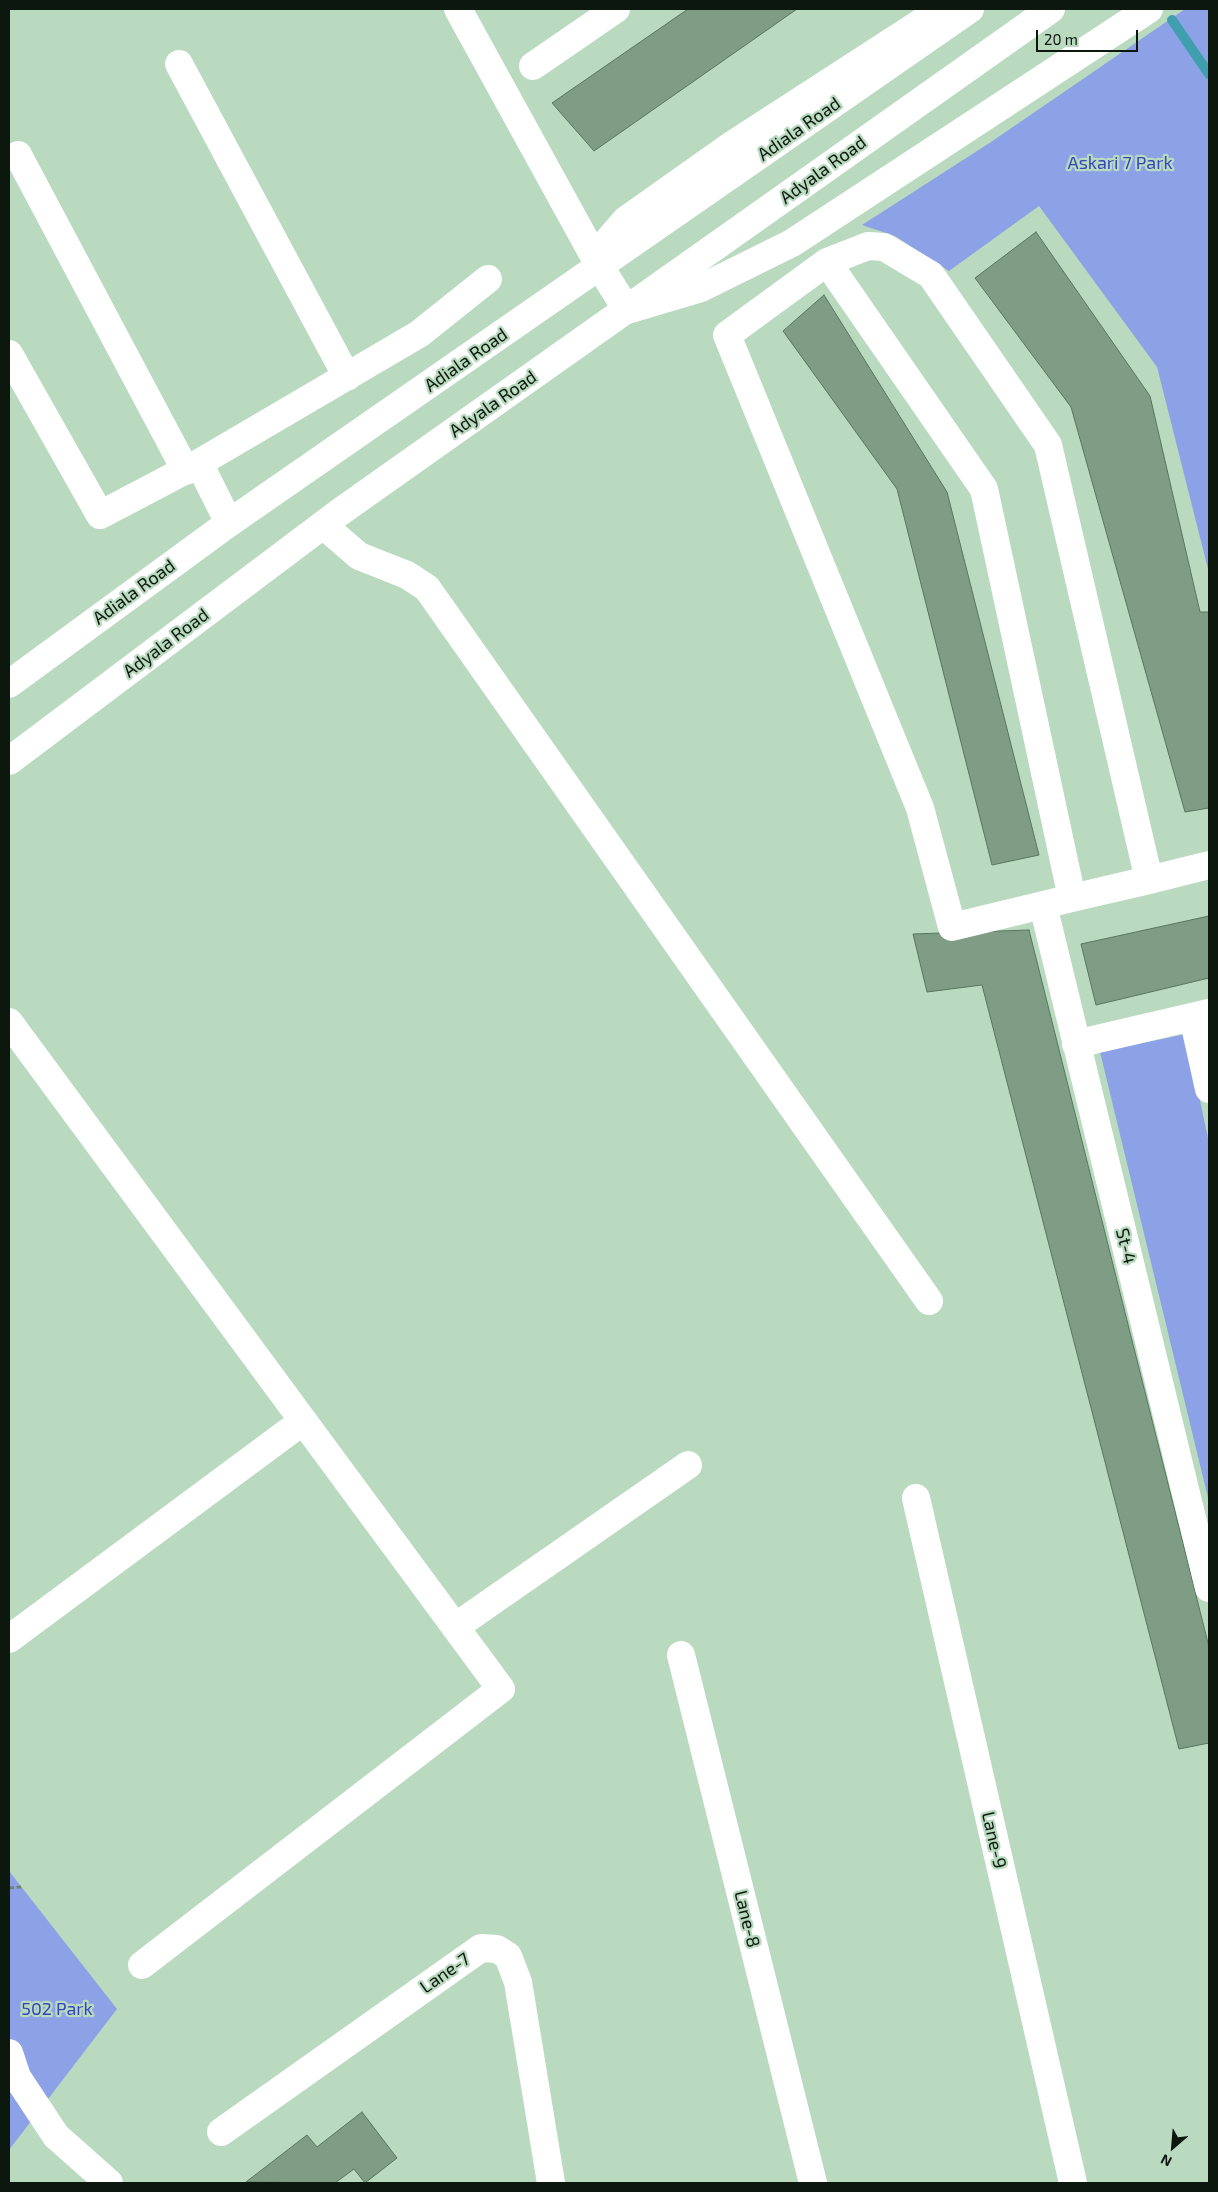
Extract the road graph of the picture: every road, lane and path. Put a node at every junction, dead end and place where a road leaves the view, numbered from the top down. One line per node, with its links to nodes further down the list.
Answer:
1 (458, 9): 11 (street)
2 (614, 9): 8 (street)
3 (942, 9): 11 (street)
4 (970, 9): 11 (street, Adiala Road)
5 (1051, 9): 13 (street, Adyala Road)
6 (1148, 9): 13 (street)
7 (180, 64): 15 (street)
8 (533, 66)
9 (18, 154): 16 (street)
10 (827, 262): 22 (street); 23 (street); 24 (street)
11 (600, 267): 13 (street); 17 (street, Adiala Road)
12 (488, 279): 15 (street)
13 (626, 310): 18 (street, Adyala Road)
14 (9, 354): 16 (street)
15 (347, 377): 16 (street)
16 (192, 467): 17 (street)
17 (230, 523): 19 (street, Adiala Road)
18 (323, 525): 20 (street, Adyala Road); 29 (street)
19 (9, 684)
20 (9, 761)
21 (1209, 865): 22 (street)
22 (1149, 880): 23 (street)
23 (1072, 898): 24 (street)
24 (1043, 905): 27 (street, St-4)
25 (1201, 1015): 27 (street); 28 (street)
26 (9, 1022): 30 (street)
27 (1076, 1044): 33 (street, St-4)
28 (1209, 1089)
29 (929, 1301)
30 (304, 1421): 34 (street); 35 (street)
31 (688, 1465): 34 (street)
32 (916, 1498): 45 (street, Lane-9)
33 (1209, 1588)
34 (455, 1626): 39 (street)
35 (9, 1639)
36 (681, 1655): 44 (street, Lane-8)
37 (21, 1887): 38 (path)
38 (9, 1888)
39 (142, 1965)
40 (9, 2053): 42 (street)
41 (221, 2132): 43 (street, Lane-7)
42 (109, 2183)
43 (551, 2183)
44 (814, 2183)
45 (1073, 2183)

